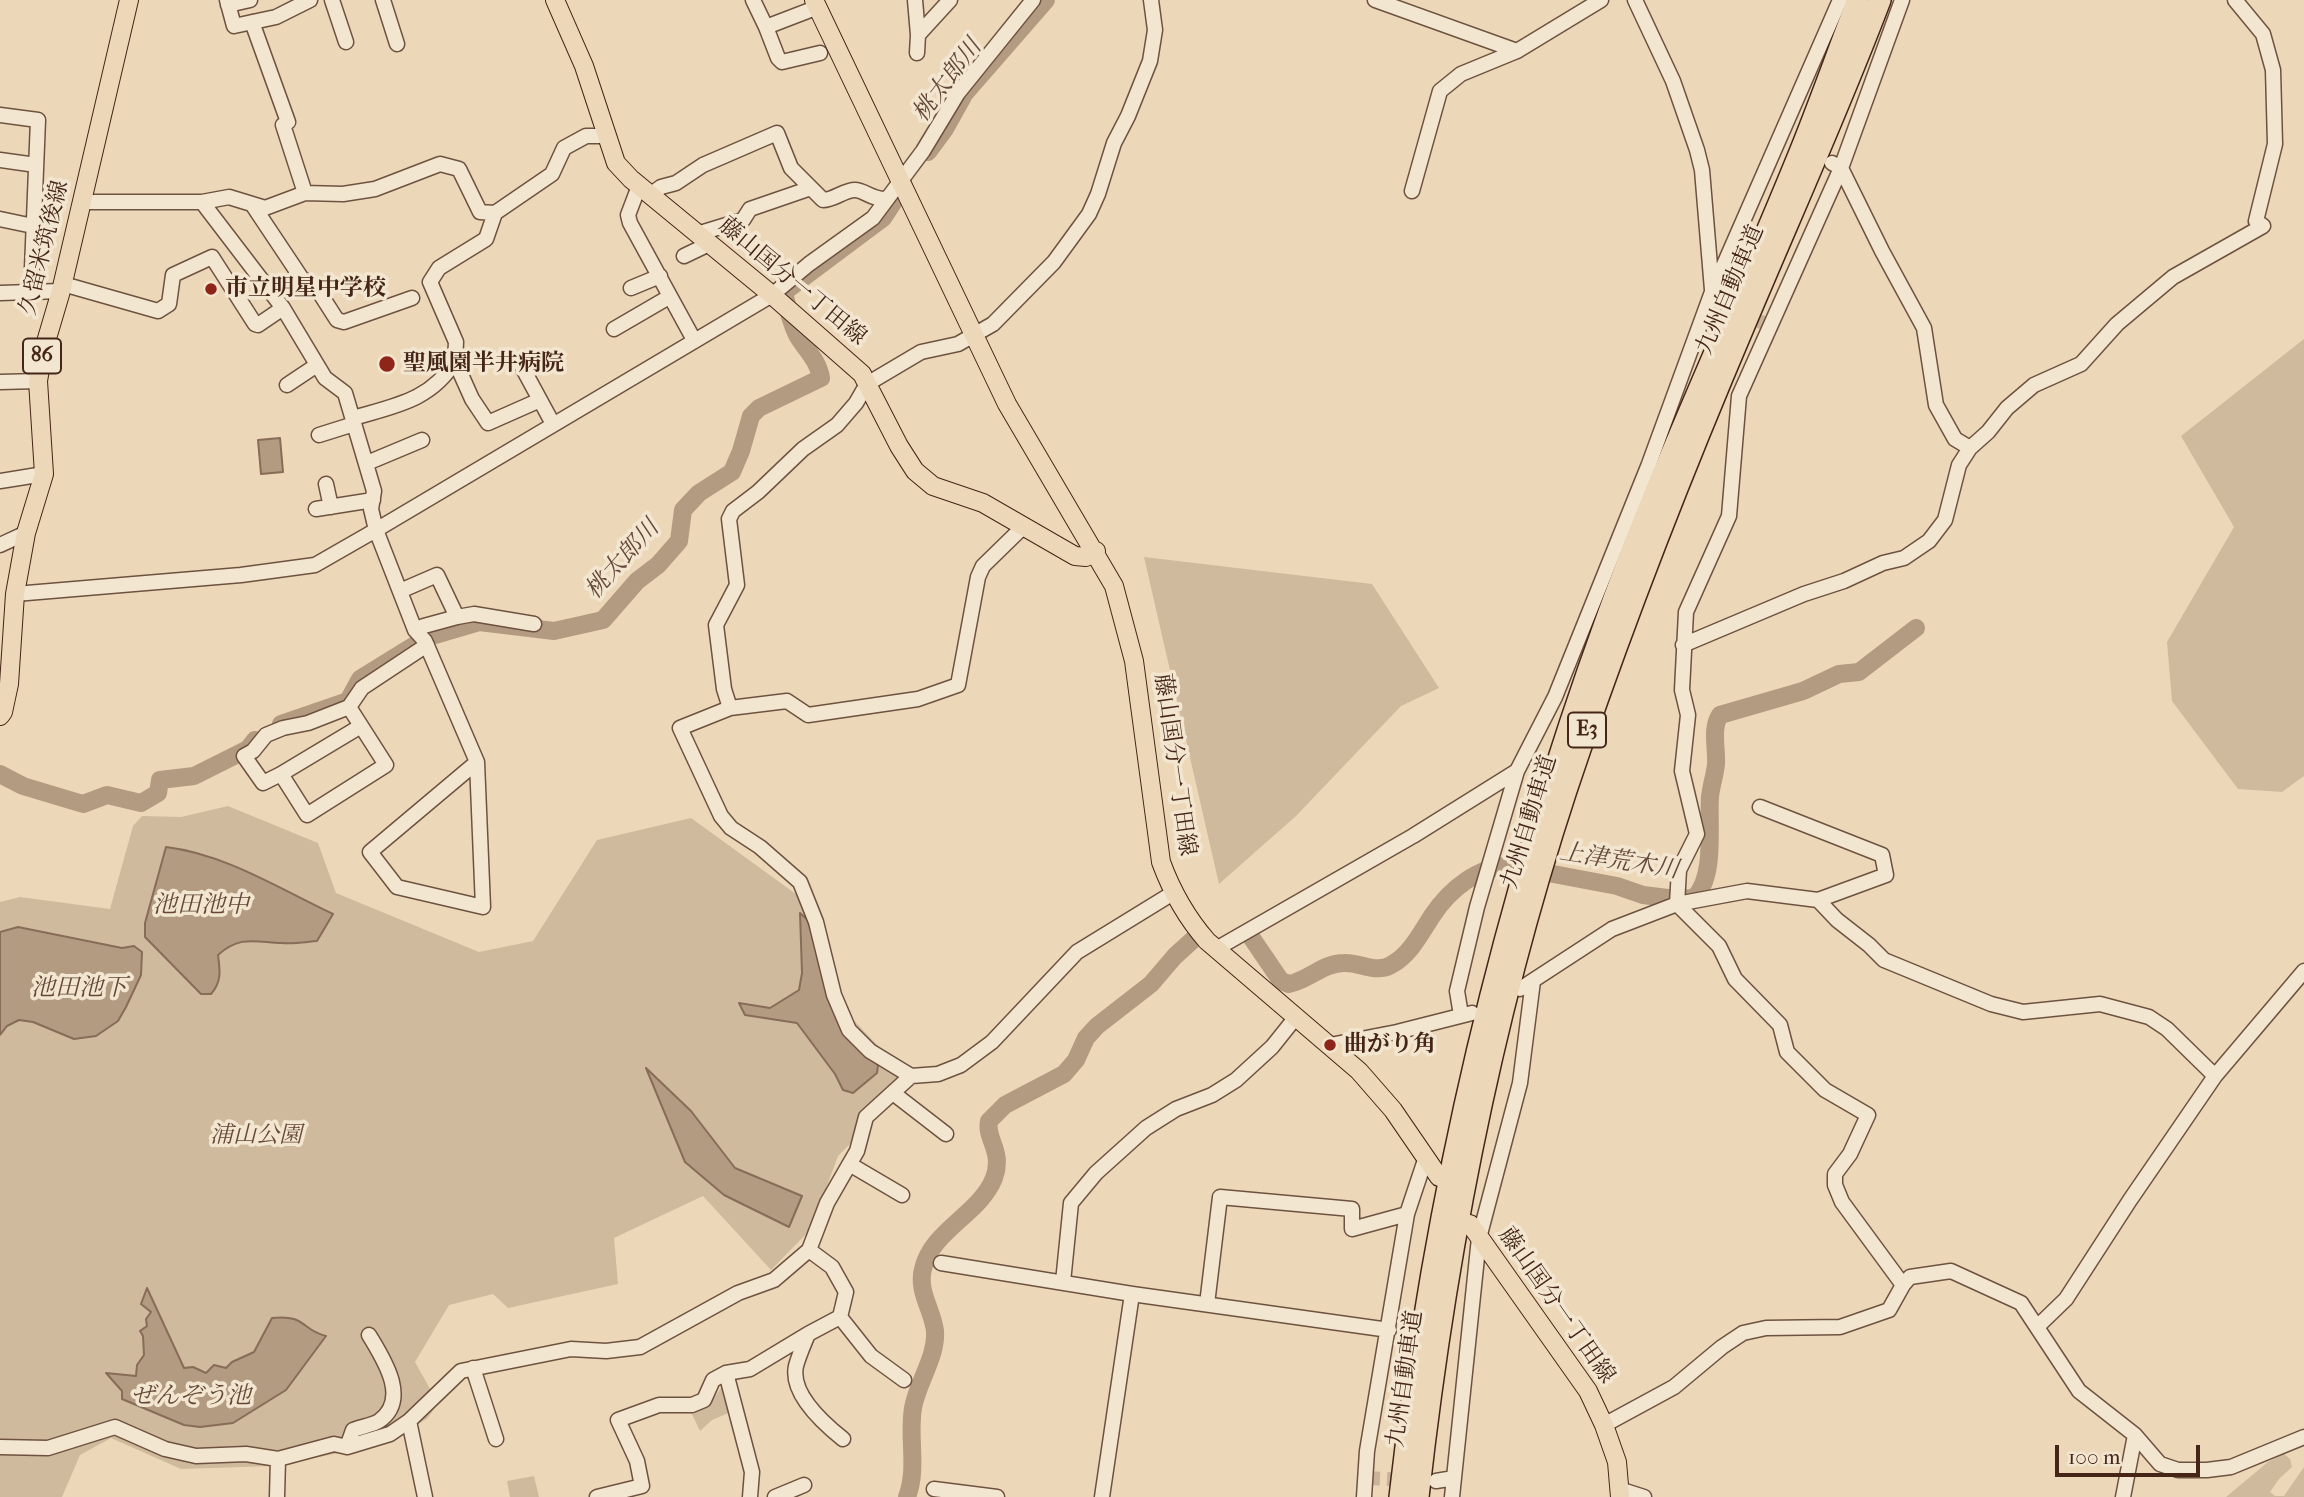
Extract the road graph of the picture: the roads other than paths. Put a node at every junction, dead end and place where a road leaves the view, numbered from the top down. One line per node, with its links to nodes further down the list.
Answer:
1 (129, 0): 41 (main road, 久留米筑後線 / 86)
2 (250, 0): 20 (street)
3 (332, 0): 25 (street)
4 (383, 0): 26 (street)
5 (555, 0): 31 (main road, 藤山国分一丁田線)
6 (753, 0): 23 (street)
7 (915, 0): 24 (street)
8 (950, 0): 24 (street)
9 (1033, 0): 35 (street)
10 (1151, 0): 62 (street)
11 (1375, 0): 27 (street)
12 (1601, 0): 27 (street)
13 (1635, 0): 59 (street)
14 (1840, 0): 59 (street)
15 (1858, 0): 159 (highway, 九州自動車道 / E3)
16 (1881, 0): 160 (highway, 九州自動車道 / E3)
17 (1902, 0): 34 (street)
18 (2235, 0): 76 (street)
19 (312, 1): 22 (street)
20 (228, 2): 22 (street)
21 (816, 4): 23 (street); 35 (main road, 藤山国分一丁田線)
22 (252, 22): 39 (street)
23 (766, 27): 28 (street)
24 (918, 35): 29 (street)
25 (346, 42)
26 (397, 44)
27 (1517, 51): 38 (street)
28 (820, 53)
29 (917, 53)
30 (0, 115): 33 (street)
31 (608, 136): 37 (main road, 藤山国分一丁田線); 44 (street)
32 (0, 160): 33 (street)
33 (36, 165): 46 (street)
34 (1837, 165): 76 (street); 95 (street)
35 (902, 180): 40 (street); 62 (main road, 藤山国分一丁田線)
36 (811, 188): 37 (street); 40 (street); 47 (street)
37 (644, 190): 47 (main road, 藤山国分一丁田線); 49 (street)
38 (1412, 191)
39 (305, 193): 43 (street); 44 (street)
40 (887, 199): 56 (street)
41 (82, 202): 42 (street); 51 (main road, 久留米筑後線 / 86)
42 (202, 202): 43 (street); 55 (street)
43 (252, 204): 50 (street)
44 (495, 213): 64 (street)
45 (0, 219): 46 (street)
46 (33, 226): 54 (street)
47 (703, 239): 48 (street); 56 (main road, 藤山国分一丁田線)
48 (684, 256)
49 (660, 276): 52 (street); 57 (street)
50 (302, 279): 55 (street); 58 (street)
51 (62, 288): 54 (street); 60 (street); 67 (main road, 久留米筑後線 / 86)
52 (631, 288)
53 (0, 293): 54 (street)
54 (32, 293)
55 (273, 295): 60 (street)
56 (772, 295): 63 (street); 69 (main road, 藤山国分一丁田線)
57 (669, 297): 61 (street); 63 (street)
58 (412, 298)
59 (1713, 298): 101 (street)
60 (283, 308): 65 (street)
61 (614, 330)
62 (975, 336): 69 (street); 88 (main road, 藤山国分一丁田線)
63 (694, 340): 73 (street)
64 (455, 361): 71 (street); 72 (street)
65 (317, 365): 70 (street); 72 (street)
66 (521, 365): 71 (street)
67 (38, 381): 68 (street); 78 (main road, 久留米筑後線 / 86)
68 (0, 382)
69 (867, 384): 84 (main road, 藤山国分一丁田線); 97 (street)
70 (287, 385)
71 (540, 400): 73 (street)
72 (353, 421): 74 (street); 77 (street)
73 (553, 424): 85 (street)
74 (319, 435)
75 (422, 440): 77 (street)
76 (1970, 449): 95 (street)
77 (367, 463): 81 (street)
78 (44, 474): 79 (street); 86 (main road, 久留米筑後線 / 86)
79 (0, 481)
80 (326, 484): 82 (street)
81 (373, 500): 82 (street); 85 (street)
82 (331, 507): 83 (street)
83 (316, 509)
84 (1024, 526): 88 (main road, 藤山国分一丁田線); 97 (street)
85 (376, 530): 89 (street); 90 (street)
86 (26, 533): 87 (street); 90 (main road, 久留米筑後線 / 86)
87 (0, 545)
88 (1096, 551): 104 (main road, 藤山国分一丁田線)
89 (400, 591): 91 (street); 93 (street)
90 (15, 594): 98 (main road, 久留米筑後線 / 86)
91 (457, 617): 92 (street); 93 (street)
92 (534, 624)
93 (415, 631): 94 (street)
94 (427, 645): 96 (street); 100 (street)
95 (1683, 645): 106 (street)
96 (349, 706): 99 (street); 102 (street)
97 (730, 708): 113 (street)
98 (0, 716)
99 (361, 726): 102 (street); 102 (street)
100 (477, 762): 100 (street)
101 (1517, 772): 107 (street); 112 (street)
102 (281, 774)
103 (1760, 807): 105 (street)
104 (1173, 893): 107 (main road, 藤山国分一丁田線); 113 (street)
105 (1818, 900): 106 (street); 114 (street)
106 (1678, 904): 109 (street); 126 (street)
107 (1216, 949): 111 (main road, 藤山国分一丁田線)
108 (2304, 971): 114 (street)
109 (1533, 981): 110 (street); 122 (street)
110 (1520, 989)
111 (1296, 1017): 112 (main road, 藤山国分一丁田線); 125 (street)
112 (1330, 1045): 117 (main road, 藤山国分一丁田線)
113 (911, 1076): 115 (street)
114 (2215, 1076): 130 (street)
115 (892, 1093): 116 (street); 118 (street)
116 (946, 1134)
117 (1426, 1157): 119 (main road, 藤山国分一丁田線); 121 (street)
118 (851, 1165): 120 (street); 123 (street)
119 (1439, 1177)
120 (902, 1195)
121 (1407, 1214): 128 (street); 131 (street)
122 (1474, 1231): 138 (main road, 藤山国分一丁田線); 146 (street)
123 (809, 1250): 129 (street); 134 (street)
124 (941, 1263): 125 (street)
125 (1063, 1282): 127 (street)
126 (1903, 1285): 130 (street); 138 (street)
127 (1132, 1294): 128 (street); 157 (street)
128 (1207, 1304): 131 (street)
129 (840, 1317): 132 (street); 136 (street)
130 (2038, 1326): 139 (street)
131 (1389, 1330): 158 (street)
132 (808, 1334): 135 (street); 142 (street)
133 (369, 1335): 144 (street)
134 (473, 1368): 137 (street); 141 (street)
135 (726, 1373): 153 (street); 154 (street)
136 (904, 1380)
137 (409, 1421): 144 (street); 151 (street)
138 (1604, 1425): 150 (main road, 藤山国分一丁田線)
139 (2134, 1435): 140 (street); 163 (street)
140 (2304, 1437)
141 (496, 1438)
142 (843, 1438)
143 (0, 1447): 145 (street)
144 (347, 1447): 145 (street)
145 (278, 1458): 152 (street)
146 (1454, 1478): 147 (street); 161 (street)
147 (1436, 1481)
148 (804, 1485): 155 (street)
149 (934, 1489): 156 (street)
150 (1620, 1493): 162 (street)
151 (422, 1496)
152 (277, 1497)
153 (597, 1497)
154 (750, 1497)
155 (775, 1497)
156 (997, 1497)
157 (1102, 1497)
158 (1364, 1497)
159 (1400, 1497)
160 (1418, 1497)
161 (1452, 1497)
162 (1644, 1497)
163 (2123, 1497)

